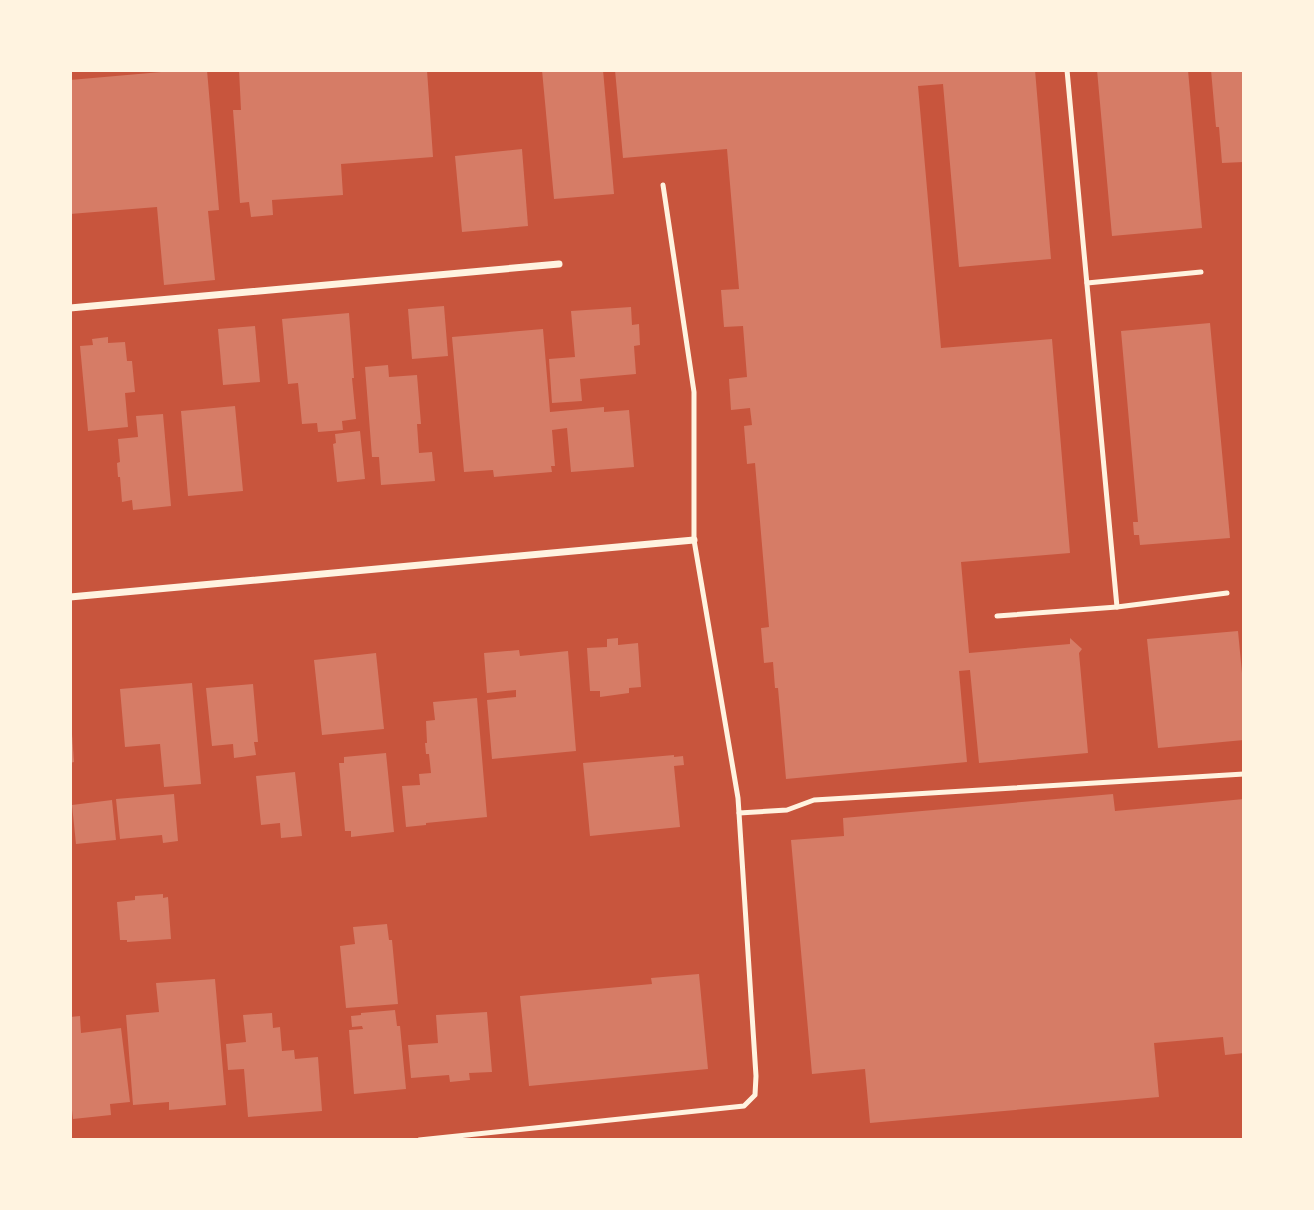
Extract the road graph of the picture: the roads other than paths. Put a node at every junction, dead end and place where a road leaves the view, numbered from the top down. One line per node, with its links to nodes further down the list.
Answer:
1 (1068, 70): 5 (lane)
2 (663, 185): 7 (lane)
3 (559, 264): 6 (street)
4 (1201, 272): 5 (lane)
5 (1087, 283): 10 (lane)
6 (70, 309)
7 (694, 540): 9 (street); 13 (lane)
8 (1227, 593): 10 (lane)
9 (70, 597)
10 (1117, 607): 11 (lane)
11 (996, 616)
12 (1244, 774): 13 (lane)
13 (739, 813): 14 (lane)
14 (419, 1140)

